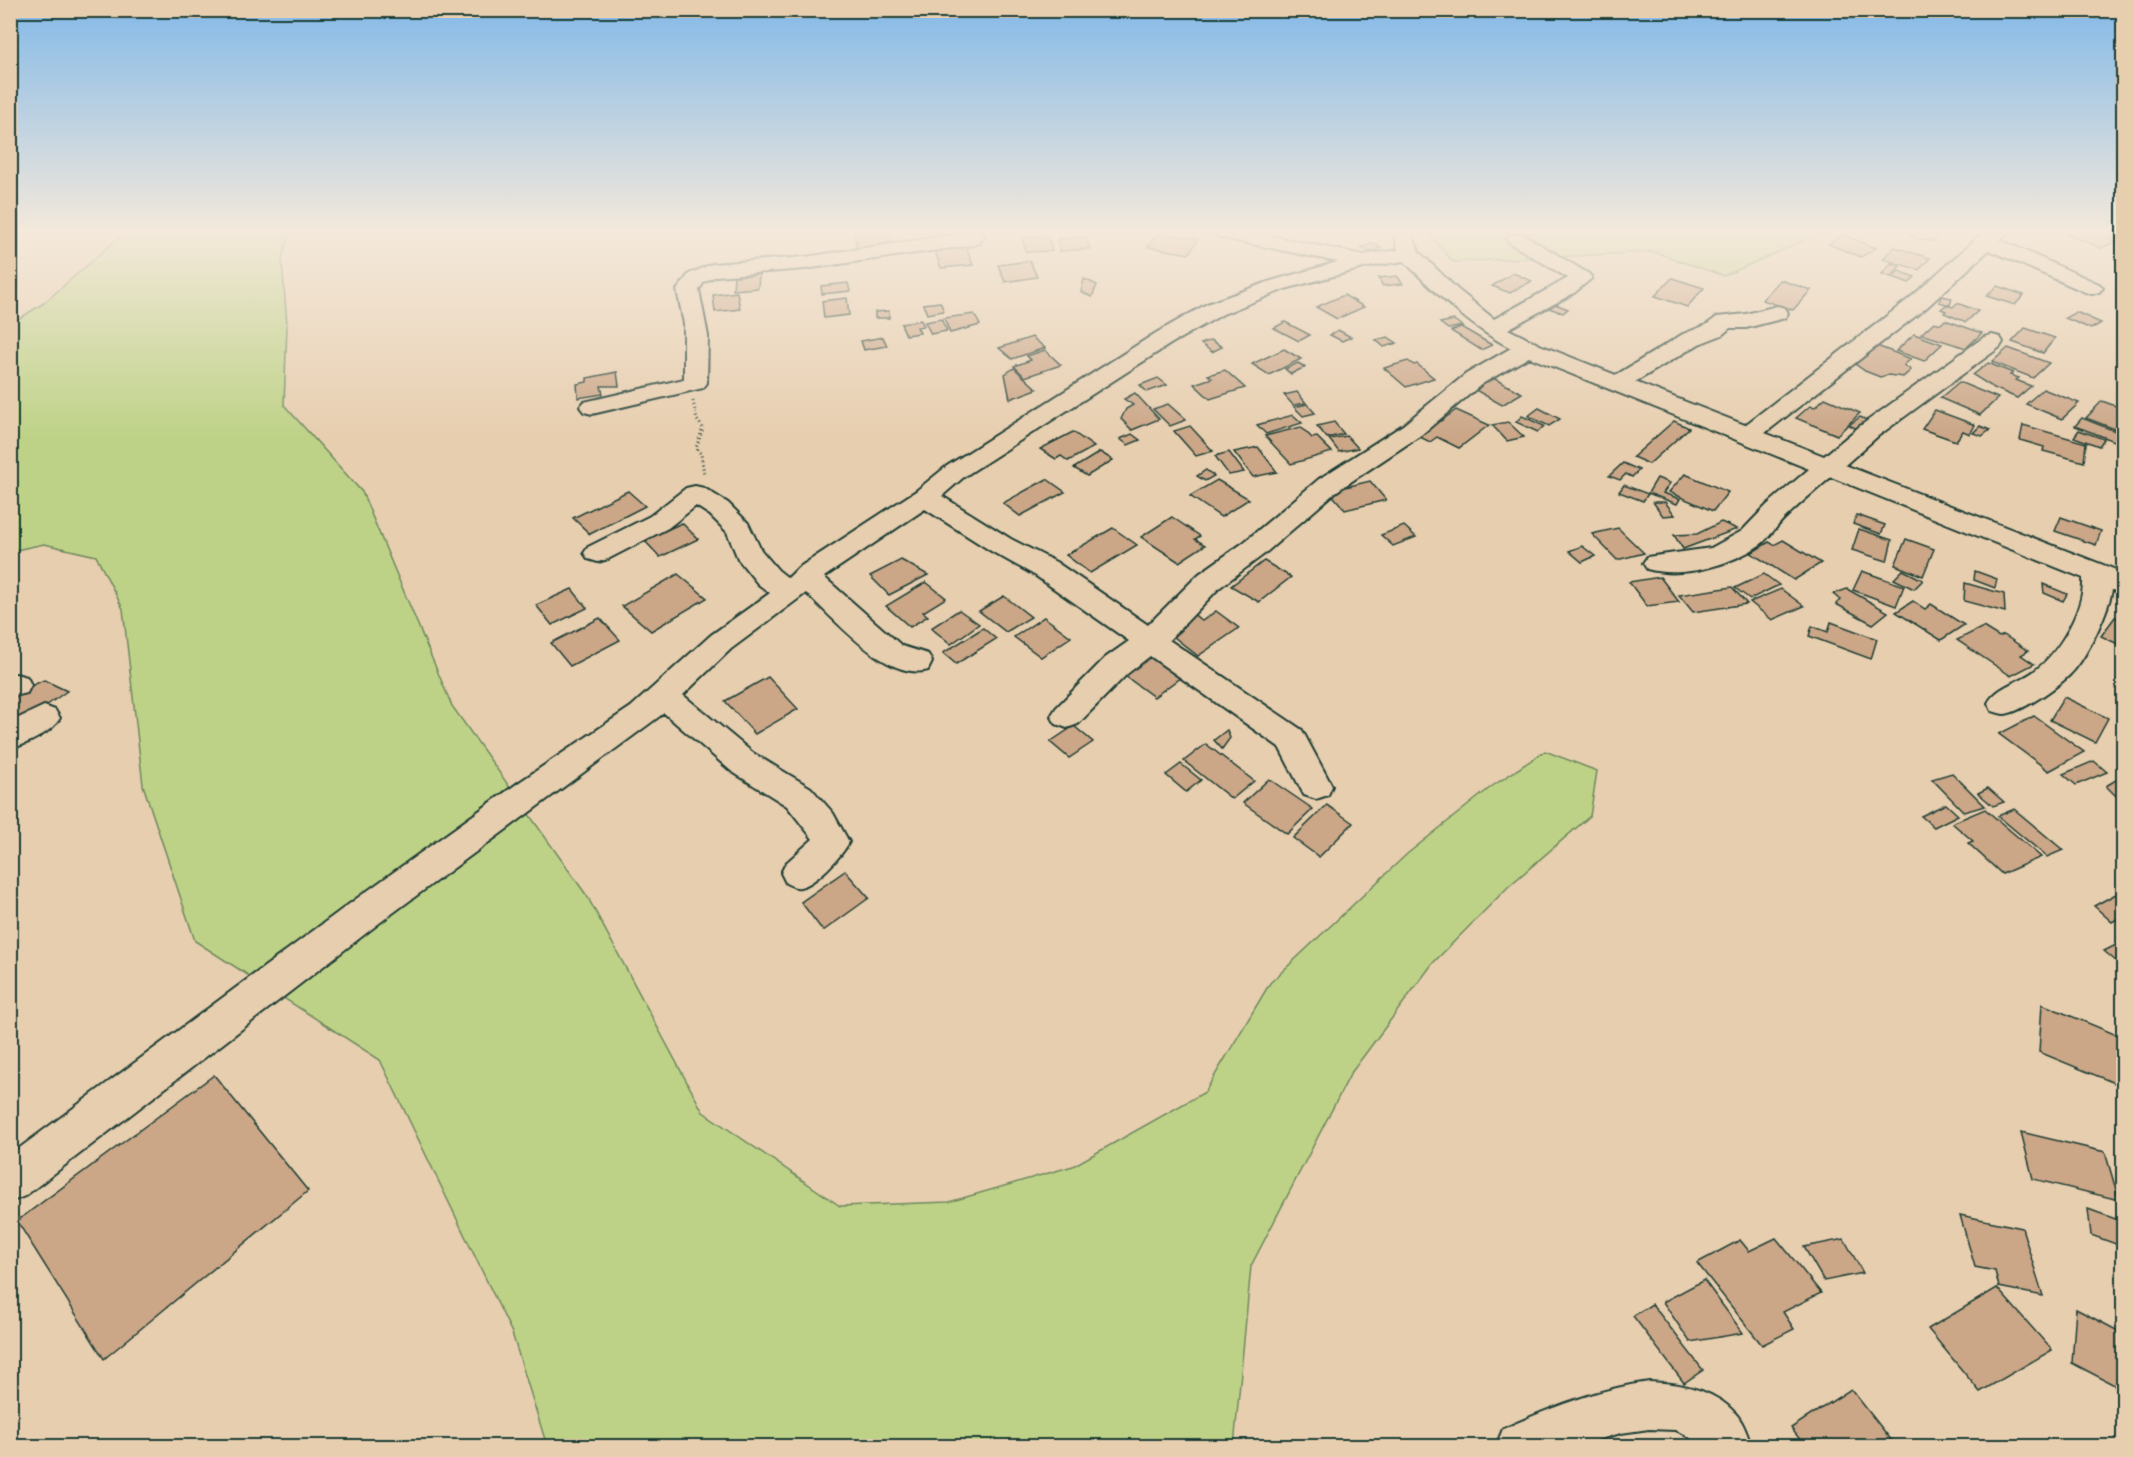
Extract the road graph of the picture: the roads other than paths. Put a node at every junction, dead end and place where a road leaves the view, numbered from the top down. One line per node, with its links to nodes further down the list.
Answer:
1 (692, 301): 11 (street)
2 (1236, 301): 14 (street)
3 (1458, 301): 7 (street)
4 (1545, 301): 7 (street)
5 (1920, 301): 12 (street)
6 (1777, 313): 10 (street)
7 (1492, 328): 9 (street)
8 (1992, 342): 13 (street)
9 (1527, 348): 10 (street); 19 (street)
10 (1618, 385): 12 (street)
11 (592, 407)
12 (1748, 435): 13 (street)
13 (1827, 467): 16 (street); 17 (street)
14 (925, 497): 18 (street); 19 (street)
15 (598, 553): 18 (street)
16 (1657, 563)
17 (2110, 578): 22 (street)
18 (799, 584): 20 (street); 21 (street)
19 (1149, 642): 23 (street); 26 (street)
20 (917, 662)
21 (663, 695): 27 (street); 28 (street)
22 (2003, 703)
23 (1067, 716)
24 (44, 718): 25 (street)
25 (10, 737)
26 (1316, 786)
27 (798, 873)
28 (10, 1181)
29 (1520, 1446): 30 (street)
30 (1727, 1446)

